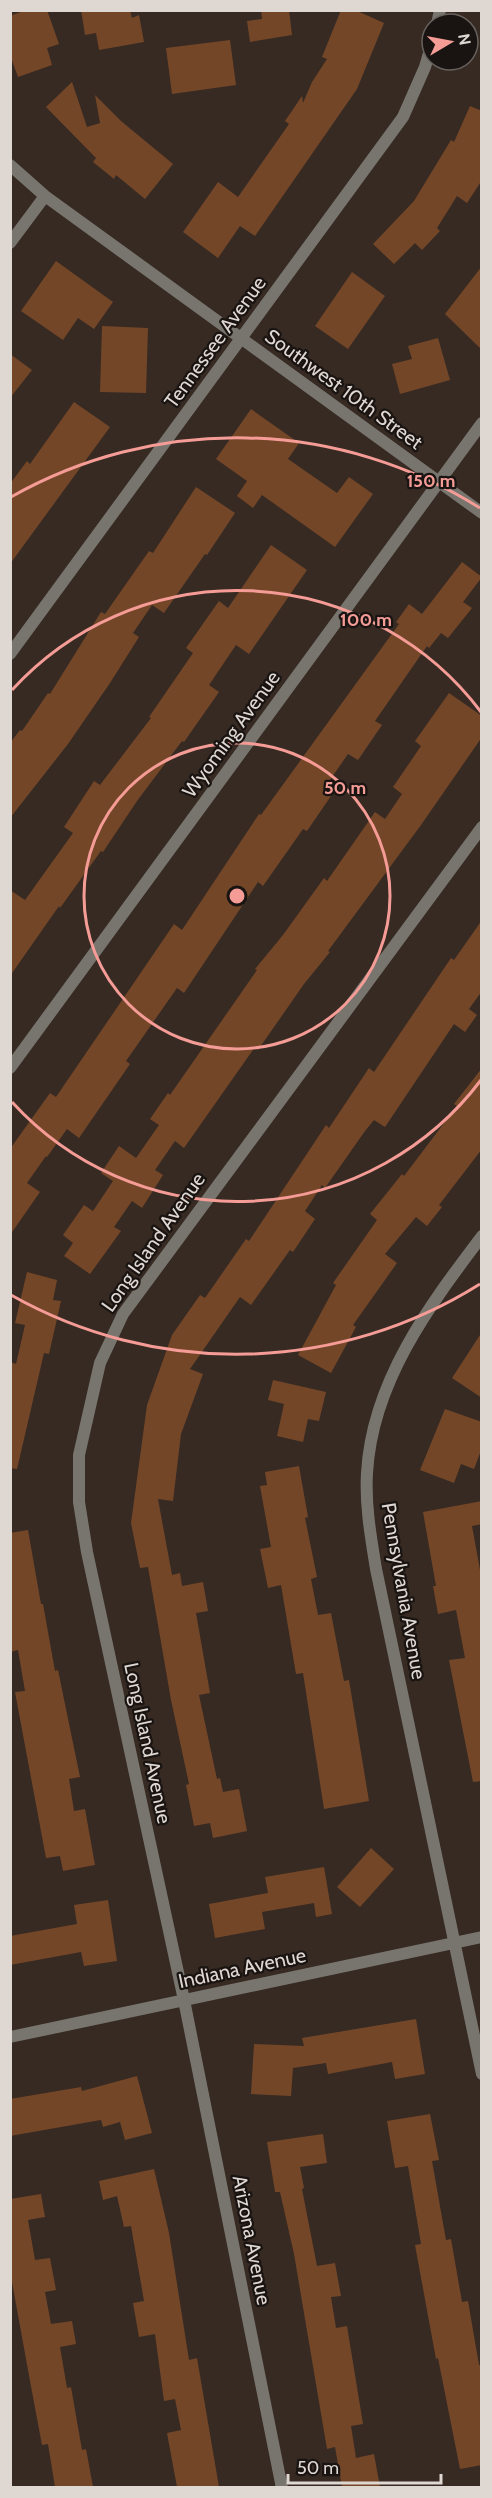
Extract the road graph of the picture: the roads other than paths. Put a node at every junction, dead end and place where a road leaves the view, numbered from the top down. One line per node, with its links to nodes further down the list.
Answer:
1 (423, 72): 5 (street, Tennessee Avenue)
2 (10, 165): 3 (street, Southwest 10th Street)
3 (45, 196): 4 (street); 5 (street, Southwest 10th Street)
4 (10, 243)
5 (242, 339): 7 (street, Southwest 10th Street); 9 (street, Tennessee Avenue)
6 (482, 423): 7 (street, Wyoming Avenue)
7 (439, 482): 8 (street, Southwest 10th Street); 11 (street, Wyoming Avenue)
8 (482, 513)
9 (10, 654)
10 (482, 827): 15 (street, Long Island Avenue)
11 (10, 1068)
12 (482, 1236): 14 (street, Pennsylvania Avenue)
13 (482, 1937): 14 (street, Indiana Avenue)
14 (455, 1942): 15 (street, Indiana Avenue); 17 (street, Pennsylvania Avenue)
15 (184, 2000): 16 (street, Indiana Avenue); 18 (street, Arizona Avenue)
16 (10, 2037)
17 (482, 2074)
18 (282, 2487)

